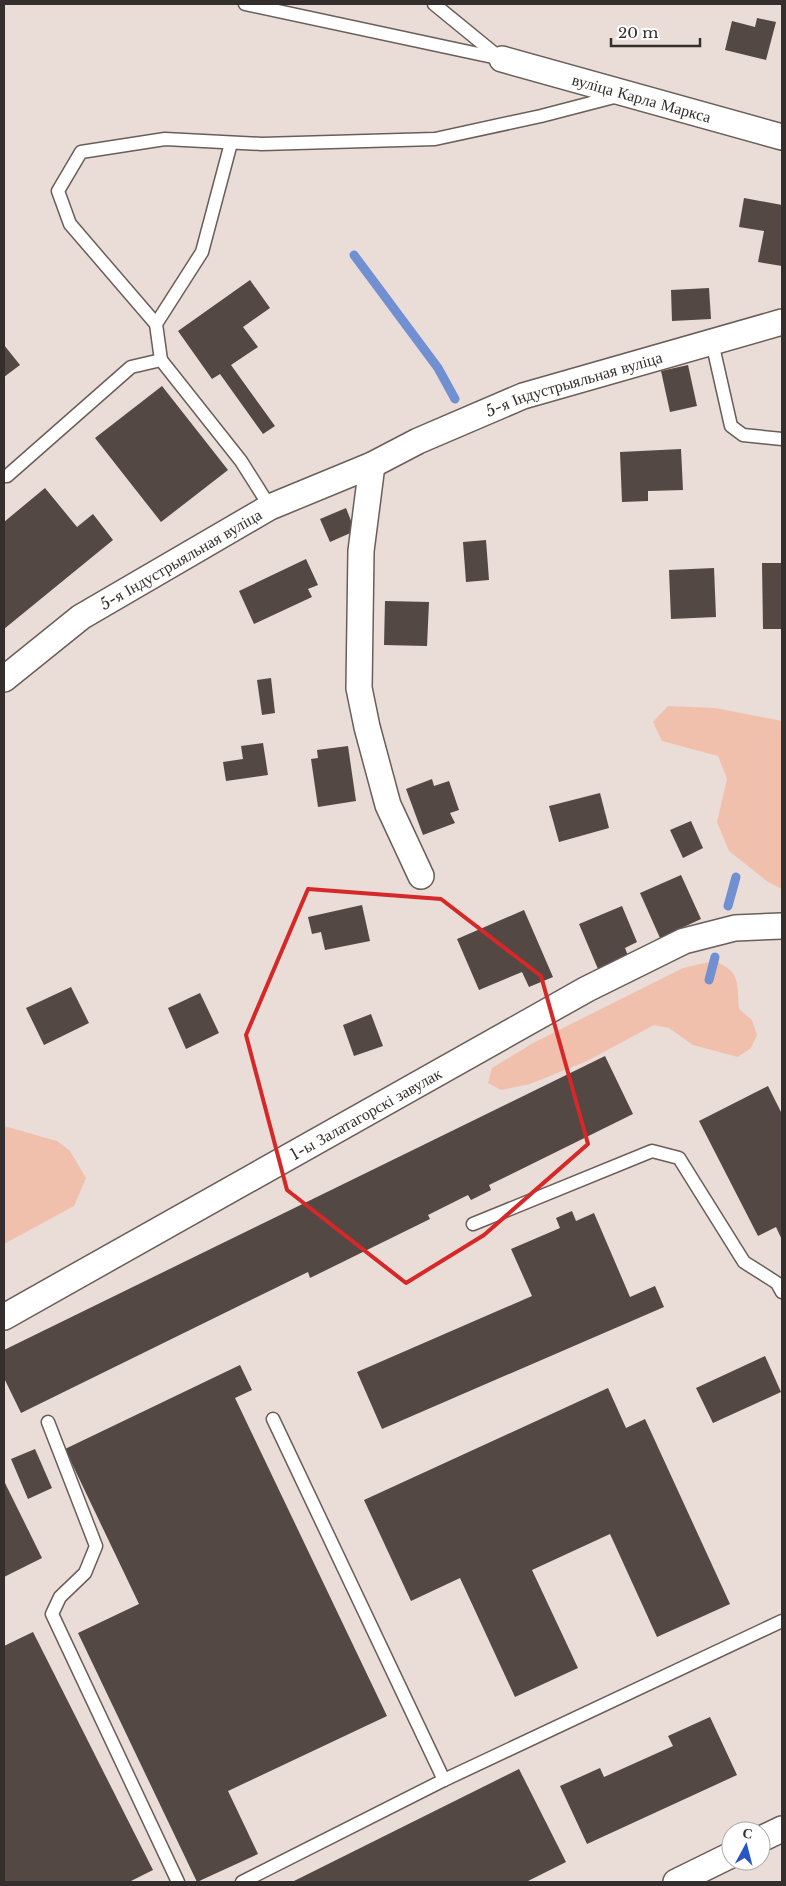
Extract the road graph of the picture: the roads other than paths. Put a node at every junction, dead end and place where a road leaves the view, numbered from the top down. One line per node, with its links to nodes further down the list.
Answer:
1 (245, 4): 3 (lane)
2 (434, 4): 3 (lane)
3 (502, 59): 4 (street, вуліца Карла Маркса)
4 (625, 94): 5 (street, вуліца Карла Маркса); 6 (lane)
5 (782, 137)
6 (231, 143): 8 (lane); 8 (lane)
7 (782, 322): 9 (street, 5-я Індустрыяльная вуліца)
8 (156, 324): 10 (lane)
9 (712, 342): 11 (lane); 12 (street, 5-я Індустрыяльная вуліца)
10 (161, 360): 13 (lane); 14 (lane)
11 (782, 439)
12 (372, 465): 14 (street, 5-я Індустрыяльная вуліца); 16 (street)
13 (4, 476)
14 (270, 507): 15 (street, 5-я Індустрыяльная вуліца)
15 (4, 679)
16 (421, 876)
17 (782, 926): 20 (street, 1-ы Залатагорскі завулак)
18 (473, 1224): 19 (lane)
19 (782, 1292)
20 (4, 1317)
21 (274, 1419): 24 (lane)
22 (48, 1422): 26 (lane)
23 (782, 1621): 24 (lane)
24 (444, 1780): 27 (lane)
25 (721, 1859): 28 (street)
26 (178, 1882)
27 (242, 1882)
28 (676, 1882)

